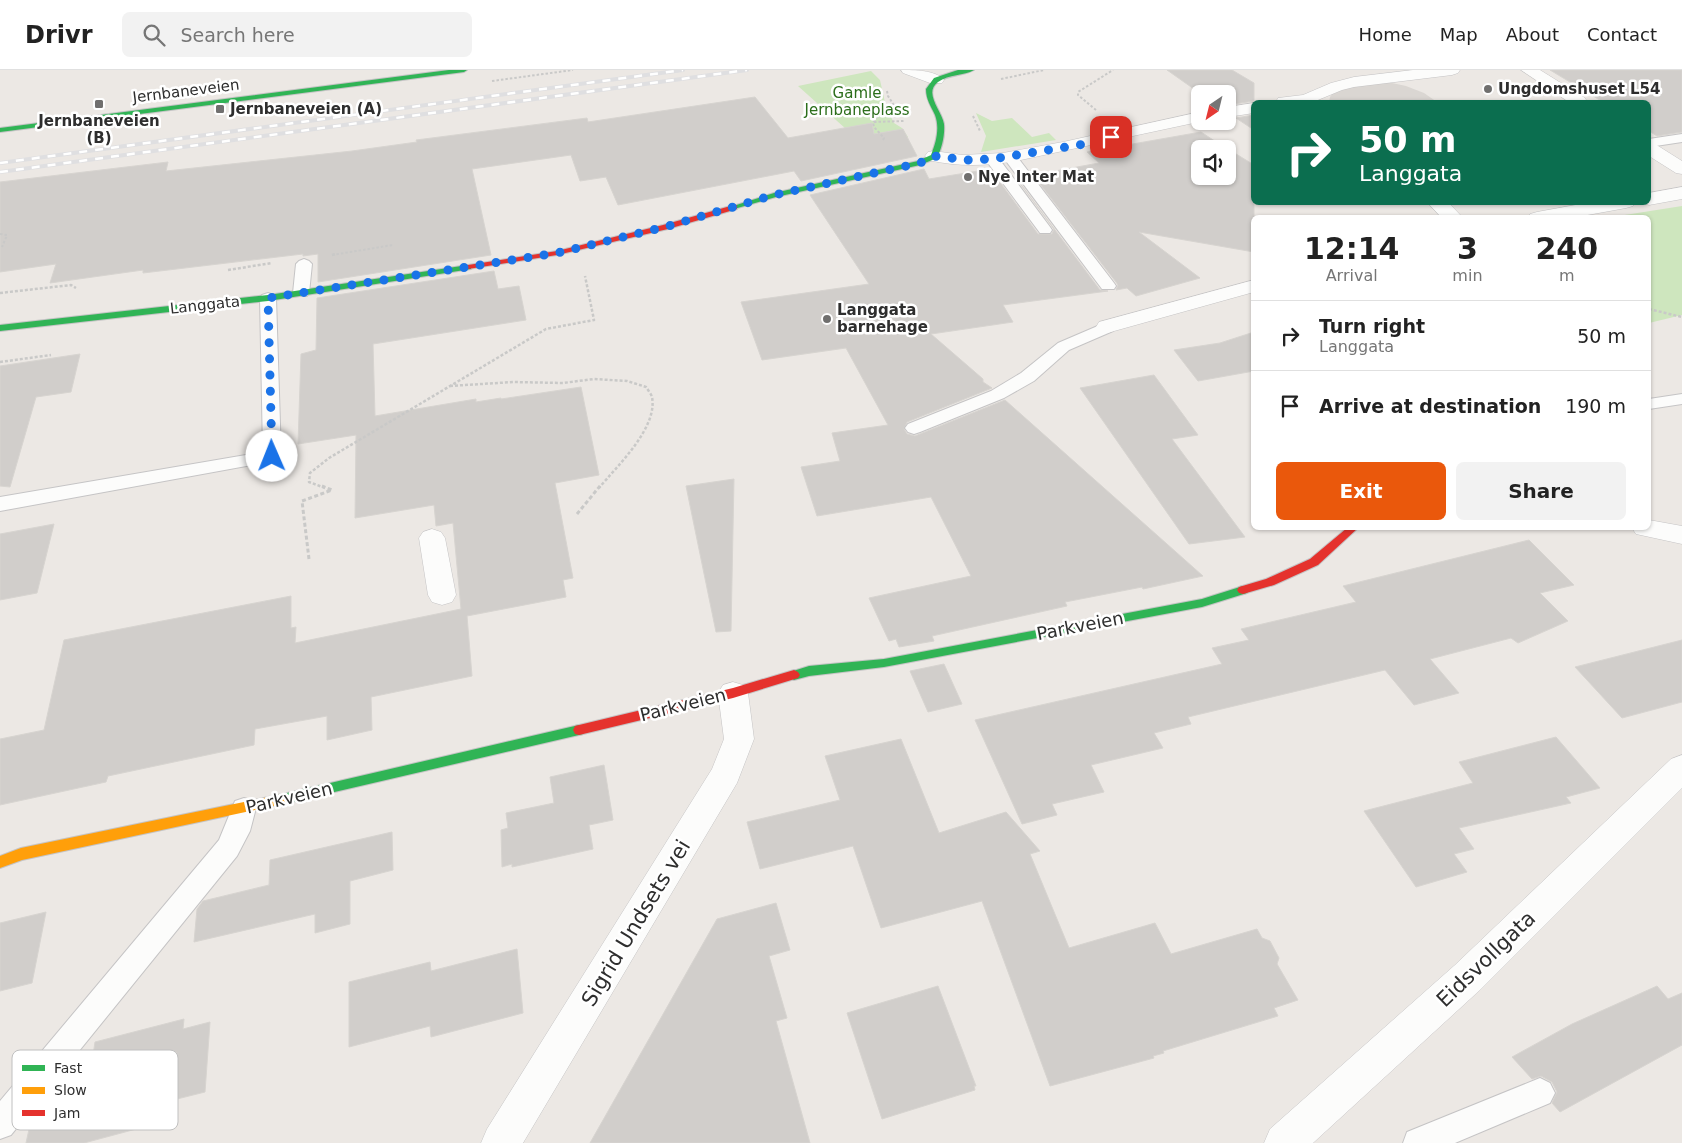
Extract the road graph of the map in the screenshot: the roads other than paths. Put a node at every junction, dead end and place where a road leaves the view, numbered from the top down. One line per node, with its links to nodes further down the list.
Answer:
1 (464, 70): 12 (street, Jernbaneveien)
2 (909, 70): 6 (street)
3 (1452, 70): 7 (street)
4 (1529, 70): 8 (street)
5 (960, 71): 6 (street)
6 (936, 80): 16 (street)
7 (1311, 100)
8 (1576, 100)
9 (1251, 108): 10 (street)
10 (1236, 111)
11 (1191, 119): 17 (street, Langgata)
12 (0, 130)
13 (1682, 138): 14 (lane)
14 (1651, 143)
15 (1651, 149): 19 (street)
16 (934, 156): 18 (street, Langgata); 30 (street, Langgata)
17 (1010, 157): 18 (street, Langgata); 28 (lane)
18 (992, 159): 26 (lane)
19 (1682, 169)
20 (1682, 193): 21 (street)
21 (1651, 199)
22 (1439, 205): 24 (street)
23 (1609, 205): 25 (street)
24 (1451, 215)
25 (1554, 215)
26 (1045, 230)
27 (304, 264): 30 (lane)
28 (1108, 286)
29 (1251, 287): 32 (street)
30 (301, 293): 31 (street, Langgata)
31 (268, 298): 33 (street, Langgata); 37 (lane)
32 (1107, 327): 36 (lane)
33 (0, 328)
34 (1682, 399): 35 (lane)
35 (1651, 404)
36 (914, 428)
37 (0, 504)
38 (1651, 529): 40 (street)
39 (1352, 530): 43 (street, Parkveien)
40 (1682, 535)
41 (432, 538): 42 (street)
42 (442, 595)
43 (734, 693): 45 (street, Parkveien); 51 (street, Sigrid Undsets vei)
44 (1682, 768): 52 (street, Eidsvollgata)
45 (244, 808): 46 (street, Parkveien); 47 (lane)
46 (0, 862)
47 (61, 1050)
48 (1540, 1093): 53 (lane)
49 (12, 1109): 50 (lane)
50 (0, 1124)
51 (501, 1143)
52 (1284, 1143)
53 (1418, 1143)

